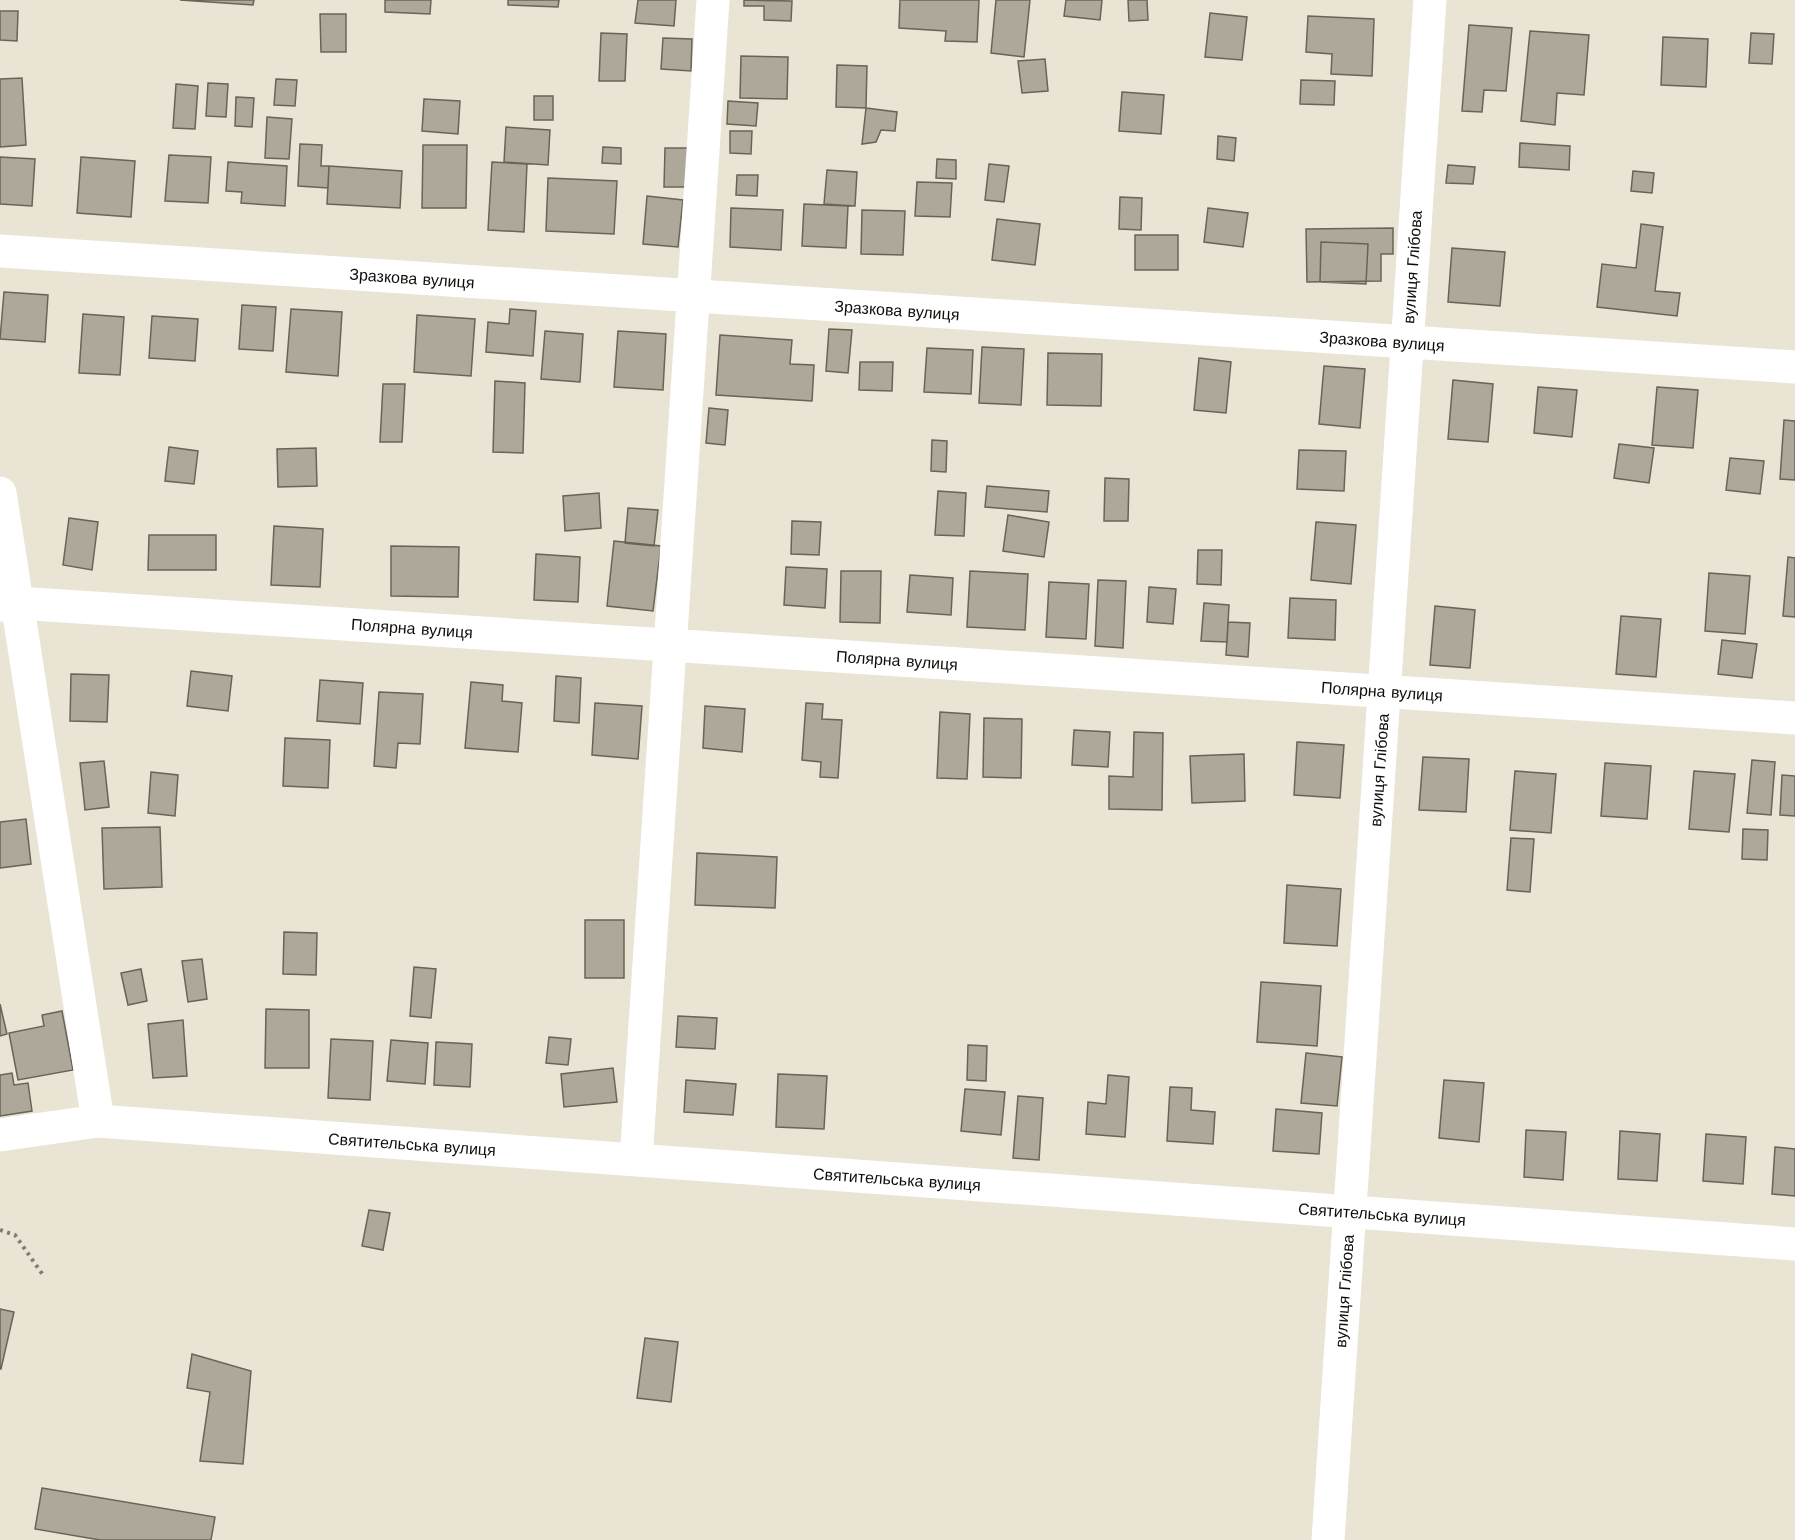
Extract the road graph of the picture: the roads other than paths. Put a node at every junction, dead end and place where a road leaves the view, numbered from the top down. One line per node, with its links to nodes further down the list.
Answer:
1 (713, 0): 4 (street)
2 (1430, 0): 5 (street, вулиця Глібова)
3 (0, 251): 4 (street, Зразкова вулиця)
4 (693, 297): 5 (street, Зразкова вулиця); 9 (street)
5 (1407, 343): 6 (street, Зразкова вулиця); 10 (street, вулиця Глібова)
6 (1795, 367)
7 (0, 493): 8 (street)
8 (9, 604): 9 (street, Полярна вулиця); 12 (street)
9 (670, 645): 10 (street, Полярна вулиця); 14 (street)
10 (1384, 691): 11 (street, Полярна вулиця); 15 (street, вулиця Глібова)
11 (1795, 718)
12 (98, 1121): 13 (street, Святительська вулиця); 14 (street, Святительська вулиця)
13 (0, 1136)
14 (636, 1160): 15 (street, Святительська вулиця)
15 (1350, 1212): 16 (street, Святительська вулиця); 17 (street, вулиця Глібова)
16 (1795, 1245)
17 (1328, 1540)

